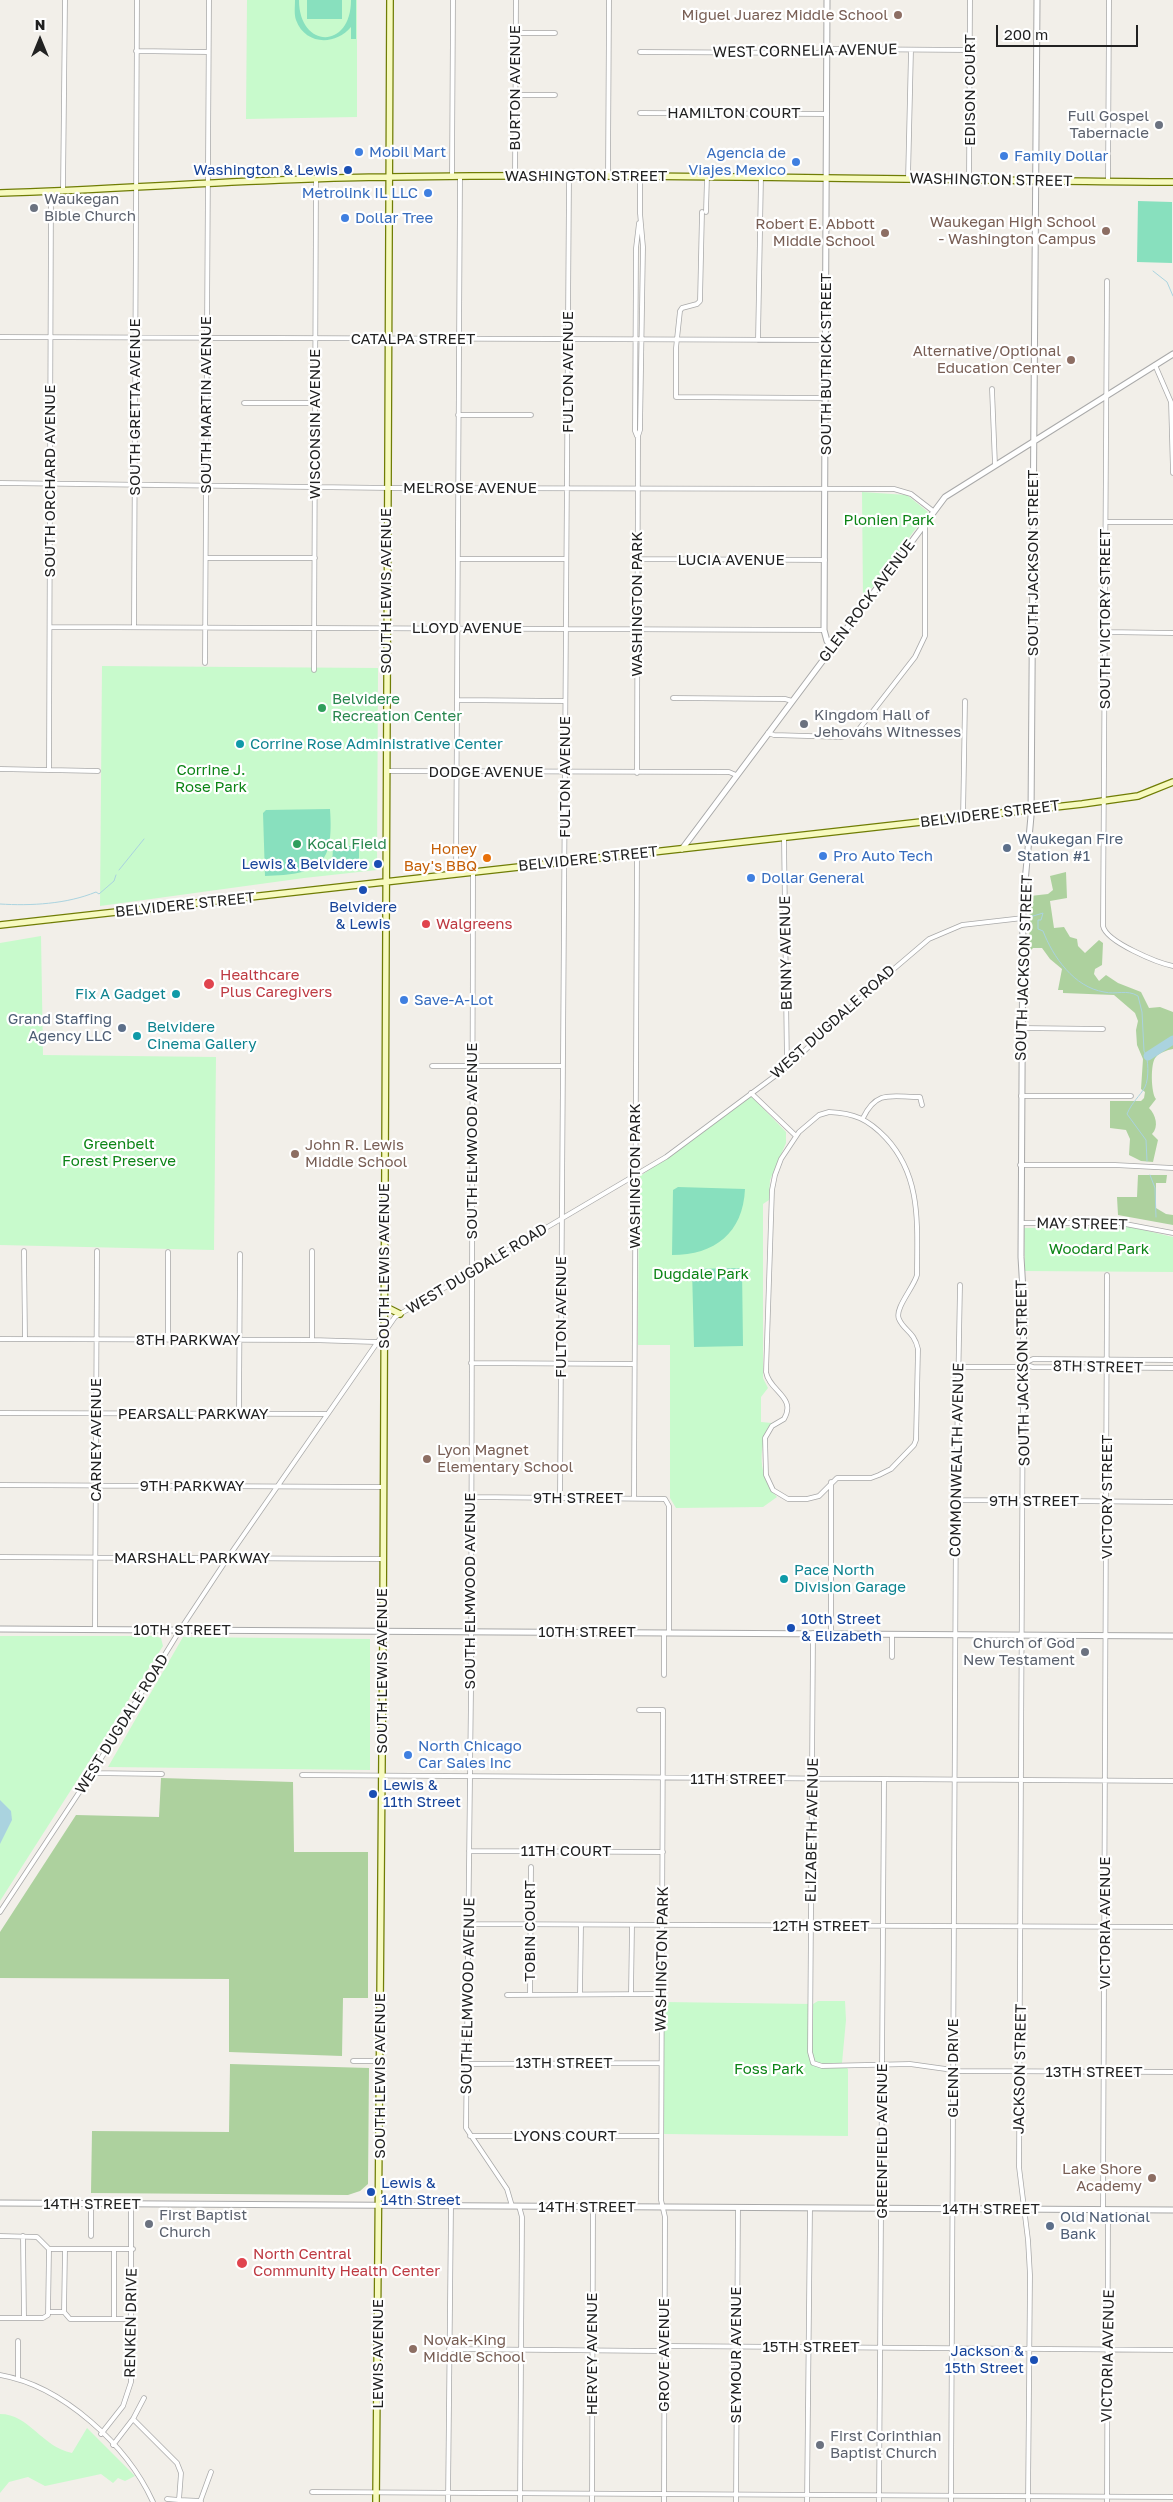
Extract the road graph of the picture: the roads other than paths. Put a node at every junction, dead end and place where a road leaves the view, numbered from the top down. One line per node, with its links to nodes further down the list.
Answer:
1 (65, 0): 43 (street)
2 (137, 0): 16 (street, SOUTH GRETTA AVENUE)
3 (209, 0): 18 (street, SOUTH MARTIN AVENUE)
4 (390, 0): 29 (main road, SOUTH LEWIS AVENUE)
5 (453, 0): 30 (street)
6 (516, 0): 12 (street, BURTON AVENUE)
7 (608, 0): 26 (street)
8 (827, 0): 17 (street, SOUTH BUTRICK STREET)
9 (970, 0): 15 (street, EDISON COURT)
10 (1037, 0): 37 (street, SOUTH JACKSON STREET)
11 (1109, 0): 38 (street)
12 (516, 33): 13 (street); 20 (street, BURTON AVENUE)
13 (555, 33)
14 (910, 50): 15 (street, WEST CORNELIA AVENUE); 17 (street, WEST CORNELIA AVENUE); 35 (street)
15 (970, 50): 36 (street, EDISON COURT)
16 (136, 51): 18 (street); 41 (street, SOUTH GRETTA AVENUE)
17 (827, 51): 19 (street, WEST CORNELIA AVENUE); 23 (street, SOUTH BUTRICK STREET)
18 (208, 52): 40 (street, SOUTH MARTIN AVENUE)
19 (640, 52)
20 (515, 95): 21 (street); 24 (street, BURTON AVENUE)
21 (555, 95)
22 (640, 113): 23 (street, HAMILTON COURT)
23 (827, 114): 34 (street, SOUTH BUTRICK STREET)
24 (515, 176): 25 (main road, WASHINGTON STREET); 31 (main road, WASHINGTON STREET)
25 (569, 176): 26 (main road, WASHINGTON STREET); 54 (street, FULTON AVENUE)
26 (608, 176): 27 (main road, WASHINGTON STREET)
27 (640, 176): 28 (main road, WASHINGTON STREET); 45 (street, WASHINGTON PARK)
28 (707, 176): 32 (main road, WASHINGTON STREET); 57 (street)
29 (388, 177): 30 (main road, WASHINGTON STREET); 33 (main road, WASHINGTON STREET); 52 (main road, SOUTH LEWIS AVENUE)
30 (452, 177): 31 (main road, WASHINGTON STREET)
31 (460, 177): 53 (street)
32 (761, 177): 34 (main road, WASHINGTON STREET); 58 (street)
33 (316, 178): 40 (main road, WASHINGTON STREET); 51 (street, WISCONSIN AVENUE)
34 (828, 178): 35 (main road, WASHINGTON STREET); 59 (street, SOUTH BUTRICK STREET)
35 (908, 179): 36 (main road, WASHINGTON STREET)
36 (969, 180): 37 (main road, WASHINGTON STREET)
37 (1035, 181): 38 (main road, WASHINGTON STREET); 70 (street, SOUTH JACKSON STREET)
38 (1108, 182): 39 (main road, WASHINGTON STREET)
39 (1173, 182)
40 (207, 183): 41 (main road, WASHINGTON STREET); 50 (street, SOUTH MARTIN AVENUE)
41 (136, 188): 43 (main road, WASHINGTON STREET); 49 (street, SOUTH GRETTA AVENUE)
42 (52, 191): 43 (main road, WASHINGTON STREET); 44 (main road, WASHINGTON STREET); 48 (street, SOUTH ORCHARD AVENUE)
43 (63, 191)
44 (0, 192)
45 (640, 212): 55 (street, WASHINGTON PARK); 56 (street, WASHINGTON PARK)
46 (1108, 281): 63 (street, SOUTH VICTORY STREET)
47 (0, 338): 48 (street, CATALPA STREET)
48 (51, 338): 49 (street, CATALPA STREET); 74 (street, SOUTH ORCHARD AVENUE)
49 (135, 338): 50 (street, CATALPA STREET); 75 (street, SOUTH GRETTA AVENUE)
50 (206, 338): 51 (street, CATALPA STREET); 76 (street, SOUTH MARTIN AVENUE)
51 (316, 338): 52 (street, CATALPA STREET); 66 (street, WISCONSIN AVENUE)
52 (387, 339): 53 (street, CATALPA STREET); 78 (main road, SOUTH LEWIS AVENUE)
53 (459, 339): 54 (street, CATALPA STREET); 67 (street)
54 (568, 339): 55 (street, CATALPA STREET); 80 (street, FULTON AVENUE)
55 (636, 339): 56 (street, CATALPA STREET); 69 (street, WASHINGTON PARK)
56 (641, 339): 57 (street, CATALPA STREET); 69 (street, WASHINGTON PARK)
57 (678, 340): 58 (street, CATALPA STREET); 64 (street)
58 (758, 340): 59 (street, CATALPA STREET)
59 (826, 340): 64 (street, SOUTH BUTRICK STREET)
60 (1173, 354): 61 (street, GLEN ROCK AVENUE)
61 (1155, 366): 63 (street, GLEN ROCK AVENUE); 72 (street)
62 (992, 389): 71 (street)
63 (1106, 396): 70 (street, GLEN ROCK AVENUE); 84 (street, SOUTH VICTORY STREET)
64 (826, 398): 82 (street, SOUTH BUTRICK STREET)
65 (244, 403): 66 (street)
66 (316, 404): 77 (street, WISCONSIN AVENUE)
67 (458, 415): 68 (street); 79 (street)
68 (531, 415)
69 (638, 436): 81 (street, WASHINGTON PARK)
70 (1034, 441): 71 (street, GLEN ROCK AVENUE); 123 (street, SOUTH JACKSON STREET)
71 (994, 465): 83 (street, GLEN ROCK AVENUE)
72 (1173, 473)
73 (0, 483): 74 (street, MELROSE AVENUE)
74 (50, 484): 75 (street, MELROSE AVENUE); 93 (street, SOUTH ORCHARD AVENUE)
75 (134, 485): 76 (street, MELROSE AVENUE); 94 (street, SOUTH GRETTA AVENUE)
76 (206, 486): 77 (street, MELROSE AVENUE); 87 (street, SOUTH MARTIN AVENUE)
77 (315, 487): 78 (street, MELROSE AVENUE); 88 (street, WISCONSIN AVENUE)
78 (386, 488): 79 (street, MELROSE AVENUE); 97 (main road, SOUTH LEWIS AVENUE)
79 (458, 488): 80 (street, MELROSE AVENUE); 89 (street)
80 (567, 489): 81 (street, MELROSE AVENUE); 90 (street, FULTON AVENUE)
81 (637, 489): 82 (street, MELROSE AVENUE); 91 (street, WASHINGTON PARK)
82 (825, 489): 83 (street, MELROSE AVENUE); 92 (street, SOUTH BUTRICK STREET)
83 (933, 511): 86 (street, GLEN ROCK AVENUE)
84 (1106, 522): 85 (street); 102 (street, SOUTH VICTORY STREET)
85 (1173, 522)
86 (925, 524): 104 (street, GLEN ROCK AVENUE); 112 (street)
87 (206, 558): 88 (street); 95 (street, SOUTH MARTIN AVENUE)
88 (315, 558): 96 (street, WISCONSIN AVENUE)
89 (458, 559): 90 (street); 98 (street)
90 (566, 559): 99 (street, FULTON AVENUE)
91 (637, 559): 92 (street, LUCIA AVENUE); 100 (street, WASHINGTON PARK)
92 (825, 560): 101 (street, SOUTH BUTRICK STREET)
93 (50, 626): 94 (street, LLOYD AVENUE); 114 (street, SOUTH ORCHARD AVENUE)
94 (134, 627): 95 (street, LLOYD AVENUE)
95 (206, 627): 96 (street, LLOYD AVENUE); 105 (street, SOUTH MARTIN AVENUE)
96 (315, 628): 97 (street, LLOYD AVENUE); 106 (street, WISCONSIN AVENUE)
97 (386, 628): 98 (street, LLOYD AVENUE); 116 (main road, SOUTH LEWIS AVENUE)
98 (457, 628): 99 (street, LLOYD AVENUE); 108 (street)
99 (566, 629): 100 (street, LLOYD AVENUE); 109 (street, FULTON AVENUE)
100 (637, 629): 101 (street, LLOYD AVENUE); 119 (street, WASHINGTON PARK)
101 (824, 630): 104 (street)
102 (1105, 632): 103 (street); 122 (street, SOUTH VICTORY STREET)
103 (1173, 633)
104 (832, 648): 110 (street, GLEN ROCK AVENUE)
105 (205, 663)
106 (314, 670)
107 (673, 698): 110 (street)
108 (457, 700): 109 (street); 117 (street)
109 (565, 701): 118 (street, FULTON AVENUE)
110 (792, 701): 112 (street, GLEN ROCK AVENUE)
111 (965, 701): 124 (street)
112 (768, 732): 120 (street, GLEN ROCK AVENUE)
113 (0, 769): 114 (street)
114 (49, 770): 115 (street)
115 (98, 771)
116 (386, 771): 117 (street, DODGE AVENUE); 131 (main road, SOUTH LEWIS AVENUE)
117 (457, 772): 118 (street, DODGE AVENUE); 130 (street)
118 (565, 772): 119 (street, DODGE AVENUE); 128 (street, FULTON AVENUE)
119 (637, 772): 120 (street, DODGE AVENUE)
120 (736, 775): 126 (street, GLEN ROCK AVENUE)
121 (1173, 782): 122 (main road, BELVIDERE STREET)
122 (1104, 800): 123 (main road, BELVIDERE STREET); 134 (street, SOUTH VICTORY STREET)
123 (1031, 810): 124 (main road, BELVIDERE STREET); 132 (street, SOUTH JACKSON STREET)
124 (964, 818): 125 (main road, BELVIDERE STREET)
125 (784, 838): 126 (main road, BELVIDERE STREET); 140 (street, BENNY AVENUE)
126 (682, 849): 127 (main road, BELVIDERE STREET)
127 (636, 853): 128 (main road, BELVIDERE STREET); 149 (street, WASHINGTON PARK)
128 (564, 861): 129 (main road, BELVIDERE STREET); 139 (street, FULTON AVENUE)
129 (473, 872): 130 (main road, BELVIDERE STREET); 138 (street, SOUTH ELMWOOD AVENUE)
130 (456, 874): 131 (main road, BELVIDERE STREET)
131 (386, 883): 133 (main road, BELVIDERE STREET); 161 (main road, SOUTH LEWIS AVENUE)
132 (1023, 918): 135 (street, SOUTH JACKSON STREET); 140 (street, WEST DUGDALE ROAD)
133 (0, 926)
134 (1173, 966)
135 (1021, 1028): 136 (street); 142 (street, SOUTH JACKSON STREET)
136 (1103, 1029)
137 (432, 1066): 138 (street)
138 (472, 1066): 139 (street); 158 (street, SOUTH ELMWOOD AVENUE)
139 (563, 1066): 150 (street, FULTON AVENUE)
140 (786, 1068): 141 (street, WEST DUGDALE ROAD)
141 (751, 1093): 146 (street); 149 (street, WEST DUGDALE ROAD)
142 (1020, 1096): 143 (street); 147 (street, SOUTH JACKSON STREET)
143 (1131, 1096)
144 (922, 1104): 145 (street)
145 (863, 1118): 146 (street); 184 (street)
146 (796, 1136): 184 (street)
147 (1020, 1165): 148 (street); 151 (street, SOUTH JACKSON STREET)
148 (1173, 1168)
149 (635, 1176): 150 (street, WEST DUGDALE ROAD); 175 (street, WASHINGTON PARK)
150 (562, 1218): 158 (street, WEST DUGDALE ROAD); 174 (street, FULTON AVENUE)
151 (1021, 1223): 152 (street, MAY STREET); 176 (street, SOUTH JACKSON STREET)
152 (1173, 1233)
153 (24, 1251): 165 (street)
154 (97, 1251): 166 (street, CARNEY AVENUE)
155 (312, 1251): 169 (street)
156 (168, 1252): 167 (street)
157 (240, 1254): 168 (street)
158 (471, 1272): 162 (street, WEST DUGDALE ROAD); 173 (street, SOUTH ELMWOOD AVENUE)
159 (1107, 1275): 171 (street)
160 (960, 1285): 177 (street, COMMONWEALTH AVENUE)
161 (384, 1306): 162 (main road); 163 (main road, SOUTH LEWIS AVENUE)
162 (400, 1314): 163 (street, WEST DUGDALE ROAD)
163 (384, 1331): 170 (street, WEST DUGDALE ROAD); 188 (main road, SOUTH LEWIS AVENUE)
164 (0, 1339): 165 (street, 8TH PARKWAY)
165 (25, 1339): 166 (street, 8TH PARKWAY)
166 (97, 1340): 167 (street, 8TH PARKWAY); 181 (street, CARNEY AVENUE)
167 (168, 1340): 168 (street, 8TH PARKWAY)
168 (240, 1340): 169 (street, 8TH PARKWAY); 182 (street)
169 (312, 1340): 170 (street, 8TH PARKWAY)
170 (376, 1342): 183 (street, WEST DUGDALE ROAD)
171 (1107, 1359): 172 (street, 8TH STREET); 176 (street, 8TH STREET); 178 (street, VICTORY STREET)
172 (1173, 1360)
173 (471, 1363): 174 (street); 189 (street, SOUTH ELMWOOD AVENUE)
174 (561, 1364): 175 (street); 190 (street, FULTON AVENUE)
175 (634, 1364): 191 (street, WASHINGTON PARK)
176 (1023, 1366): 177 (street, 8TH STREET); 178 (street, 8TH STREET); 193 (street, SOUTH JACKSON STREET)
177 (959, 1367): 192 (street, COMMONWEALTH AVENUE)
178 (1107, 1368): 179 (street, 8TH STREET); 194 (street, VICTORY STREET)
179 (1173, 1368)
180 (0, 1413): 181 (street, PEARSALL PARKWAY)
181 (96, 1413): 182 (street, PEARSALL PARKWAY); 186 (street, CARNEY AVENUE)
182 (239, 1414): 183 (street, PEARSALL PARKWAY)
183 (326, 1414): 187 (street, WEST DUGDALE ROAD)
184 (831, 1482): 207 (street)
185 (0, 1486): 186 (street, 9TH PARKWAY)
186 (96, 1486): 187 (street, 9TH PARKWAY); 197 (street, CARNEY AVENUE)
187 (276, 1487): 188 (street, 9TH PARKWAY); 198 (street, WEST DUGDALE ROAD)
188 (384, 1487): 199 (main road, SOUTH LEWIS AVENUE)
189 (470, 1497): 190 (street, 9TH STREET); 204 (street, SOUTH ELMWOOD AVENUE)
190 (560, 1498): 191 (street, 9TH STREET)
191 (634, 1498): 205 (street, 9TH STREET)
192 (956, 1500): 193 (street, 9TH STREET); 209 (street, COMMONWEALTH AVENUE)
193 (1024, 1501): 194 (street, 9TH STREET); 210 (street, SOUTH JACKSON STREET)
194 (1107, 1501): 195 (street, 9TH STREET); 211 (street, VICTORY STREET)
195 (1173, 1502)
196 (0, 1558): 197 (street, MARSHALL PARKWAY)
197 (96, 1558): 198 (street, MARSHALL PARKWAY); 201 (street, CARNEY AVENUE)
198 (226, 1558): 199 (street, MARSHALL PARKWAY); 202 (street, WEST DUGDALE ROAD)
199 (383, 1559): 203 (main road, SOUTH LEWIS AVENUE)
200 (0, 1629): 201 (street, 10TH STREET)
201 (95, 1629): 202 (street, 10TH STREET)
202 (180, 1630): 203 (street, 10TH STREET); 216 (street, WEST DUGDALE ROAD)
203 (383, 1631): 204 (street, 10TH STREET); 219 (main road, SOUTH LEWIS AVENUE)
204 (470, 1631): 205 (street, 10TH STREET); 220 (street, SOUTH ELMWOOD AVENUE)
205 (667, 1632): 206 (street, 10TH STREET); 214 (street)
206 (813, 1633): 207 (street, 10TH STREET); 222 (street, ELIZABETH AVENUE)
207 (831, 1634): 208 (street, 10TH STREET)
208 (892, 1634): 209 (street, 10TH STREET); 213 (street)
209 (956, 1634): 210 (street, 10TH STREET); 224 (street, GLENN DRIVE)
210 (1024, 1635): 211 (street, 10TH STREET); 225 (street, JACKSON STREET)
211 (1107, 1636): 212 (street, 10TH STREET); 226 (street, VICTORIA AVENUE)
212 (1173, 1636)
213 (892, 1657)
214 (664, 1675)
215 (639, 1710): 221 (street, WASHINGTON PARK)
216 (92, 1773): 217 (street); 231 (street, WEST DUGDALE ROAD)
217 (162, 1774)
218 (302, 1775): 219 (street, 11TH STREET)
219 (382, 1776): 220 (street, 11TH STREET); 250 (main road, SOUTH LEWIS AVENUE)
220 (470, 1778): 221 (street, 11TH STREET); 228 (street, SOUTH ELMWOOD AVENUE)
221 (663, 1779): 222 (street, 11TH STREET); 229 (street, WASHINGTON PARK)
222 (813, 1780): 223 (street, 11TH STREET); 238 (street, ELIZABETH AVENUE)
223 (884, 1780): 224 (street, 11TH STREET); 237 (street, GREENFIELD AVENUE)
224 (955, 1780): 225 (street, 11TH STREET); 239 (street, GLENN DRIVE)
225 (1023, 1781): 226 (street, 11TH STREET); 240 (street, JACKSON STREET)
226 (1106, 1781): 227 (street, 11TH STREET); 241 (street, VICTORIA AVENUE)
227 (1173, 1782)
228 (469, 1851): 229 (street, 11TH COURT); 232 (street, SOUTH ELMWOOD AVENUE)
229 (663, 1852): 236 (street, WASHINGTON PARK)
230 (531, 1867): 233 (street, TOBIN COURT)
231 (0, 1912)
232 (468, 1924): 233 (street, 12TH STREET); 252 (street, SOUTH ELMWOOD AVENUE)
233 (530, 1924): 234 (street, 12TH STREET); 247 (street, TOBIN COURT)
234 (581, 1925): 235 (street, 12TH STREET); 243 (street)
235 (632, 1925): 236 (street, 12TH STREET); 244 (street)
236 (663, 1925): 238 (street, 12TH STREET); 251 (street, WASHINGTON PARK)
237 (883, 1925): 238 (street, 12TH STREET); 239 (street, 12TH STREET); 253 (street, GREENFIELD AVENUE)
238 (811, 1926): 248 (street, ELIZABETH AVENUE)
239 (955, 1926): 240 (street, 12TH STREET); 254 (street, GLENN DRIVE)
240 (1022, 1926): 241 (street, 12TH STREET); 255 (street, JACKSON STREET)
241 (1105, 1927): 242 (street, 12TH STREET); 256 (street, VICTORIA AVENUE)
242 (1173, 1927)
243 (580, 1994): 244 (street); 247 (street)
244 (631, 1994): 245 (street)
245 (657, 1994)
246 (507, 1995): 247 (street)
247 (530, 1995)
248 (810, 2057): 253 (street, 13TH STREET)
249 (353, 2061): 250 (street)
250 (380, 2061): 263 (main road, SOUTH LEWIS AVENUE)
251 (661, 2063): 252 (street, 13TH STREET); 259 (street, WASHINGTON PARK)
252 (467, 2064): 258 (street, SOUTH ELMWOOD AVENUE)
253 (882, 2066): 254 (street, 13TH STREET); 271 (street, GREENFIELD AVENUE)
254 (953, 2071): 255 (street, 13TH STREET); 272 (street, GLENN DRIVE)
255 (1021, 2072): 256 (street, 13TH STREET); 273 (street, JACKSON STREET)
256 (1104, 2072): 257 (street, 13TH STREET); 274 (street, VICTORIA AVENUE)
257 (1173, 2072)
258 (470, 2136): 259 (street, LYONS COURT); 265 (street, SOUTH ELMWOOD AVENUE)
259 (661, 2136): 269 (street, WASHINGTON PARK)
260 (0, 2203): 261 (street, 14TH STREET)
261 (91, 2204): 262 (street, 14TH STREET); 278 (street)
262 (132, 2204): 263 (street, 14TH STREET); 282 (street, RENKEN DRIVE)
263 (379, 2205): 264 (street, 14TH STREET); 309 (main road, LEWIS AVENUE)
264 (451, 2206): 265 (street, 14TH STREET); 295 (street)
265 (512, 2206): 266 (street, 14TH STREET)
266 (519, 2206): 267 (street, 14TH STREET); 296 (street)
267 (593, 2207): 269 (street, 14TH STREET); 299 (street, HERVEY AVENUE)
268 (738, 2207): 269 (street, 14TH STREET); 270 (street, 14TH STREET); 290 (street, SEYMOUR AVENUE)
269 (663, 2208): 297 (street, GROVE AVENUE)
270 (810, 2208): 271 (street, 14TH STREET); 291 (street)
271 (881, 2208): 272 (street, 14TH STREET); 292 (street, GREENFIELD AVENUE)
272 (952, 2209): 273 (street, 14TH STREET); 293 (street, GLENN DRIVE)
273 (1023, 2209): 274 (street, 14TH STREET); 294 (street, JACKSON STREET)
274 (1106, 2210): 275 (street, 14TH STREET); 298 (street, VICTORIA AVENUE)
275 (1173, 2210)
276 (0, 2236): 277 (street)
277 (23, 2236): 279 (street); 286 (street)
278 (91, 2236)
279 (49, 2249): 280 (street); 283 (street)
280 (65, 2249): 281 (street); 284 (street)
281 (114, 2249): 282 (street); 287 (street)
282 (132, 2249): 288 (street, RENKEN DRIVE)
283 (49, 2312): 284 (street); 286 (street)
284 (64, 2312): 287 (street)
285 (0, 2318): 286 (street)
286 (24, 2318)
287 (114, 2319): 288 (street)
288 (132, 2319): 305 (street, RENKEN DRIVE)
289 (18, 2341): 302 (street)
290 (736, 2346): 291 (street, 15TH STREET); 297 (street, 15TH STREET); 314 (street, SEYMOUR AVENUE)
291 (808, 2347): 292 (street, 15TH STREET); 315 (street)
292 (880, 2347): 293 (street, 15TH STREET); 316 (street, GREENFIELD AVENUE)
293 (952, 2348): 294 (street, 15TH STREET); 317 (street, GLENN DRIVE)
294 (1029, 2348): 298 (street, 15TH STREET); 318 (street, JACKSON STREET)
295 (449, 2349): 296 (street, 15TH STREET); 310 (street)
296 (520, 2349): 299 (street, 15TH STREET); 311 (street)
297 (664, 2349): 299 (street, 15TH STREET); 313 (street, GROVE AVENUE)
298 (1108, 2349): 300 (street, 15TH STREET); 319 (street, VICTORIA AVENUE)
299 (592, 2350): 312 (street, HERVEY AVENUE)
300 (1173, 2350)
301 (0, 2375): 302 (street)
302 (18, 2378): 305 (street)
303 (144, 2398): 304 (street)
304 (133, 2419): 306 (street); 322 (street)
305 (101, 2434): 306 (street)
306 (113, 2445): 323 (street)
307 (211, 2472): 324 (street)
308 (312, 2492): 309 (street)
309 (376, 2492): 310 (street); 325 (main road, LEWIS AVENUE)
310 (448, 2492): 311 (street); 326 (street)
311 (520, 2493): 312 (street); 327 (street)
312 (592, 2493): 313 (street); 328 (street, HERVEY AVENUE)
313 (664, 2494): 314 (street); 329 (street, GROVE AVENUE)
314 (736, 2494): 315 (street); 330 (street, SEYMOUR AVENUE)
315 (808, 2494): 316 (street); 331 (street)
316 (879, 2495): 317 (street); 332 (street, GREENFIELD AVENUE)
317 (951, 2495): 318 (street); 333 (street, GLENN DRIVE)
318 (1028, 2496): 319 (street); 334 (street, JACKSON STREET)
319 (1106, 2496): 320 (street); 335 (street, VICTORIA AVENUE)
320 (1173, 2497)
321 (168, 2499): 322 (street)
322 (179, 2500): 324 (street)
323 (153, 2502)
324 (200, 2502)
325 (376, 2502)
326 (448, 2502)
327 (520, 2502)
328 (592, 2502)
329 (664, 2502)
330 (736, 2502)
331 (807, 2502)
332 (879, 2502)
333 (951, 2502)
334 (1028, 2502)
335 (1106, 2502)

